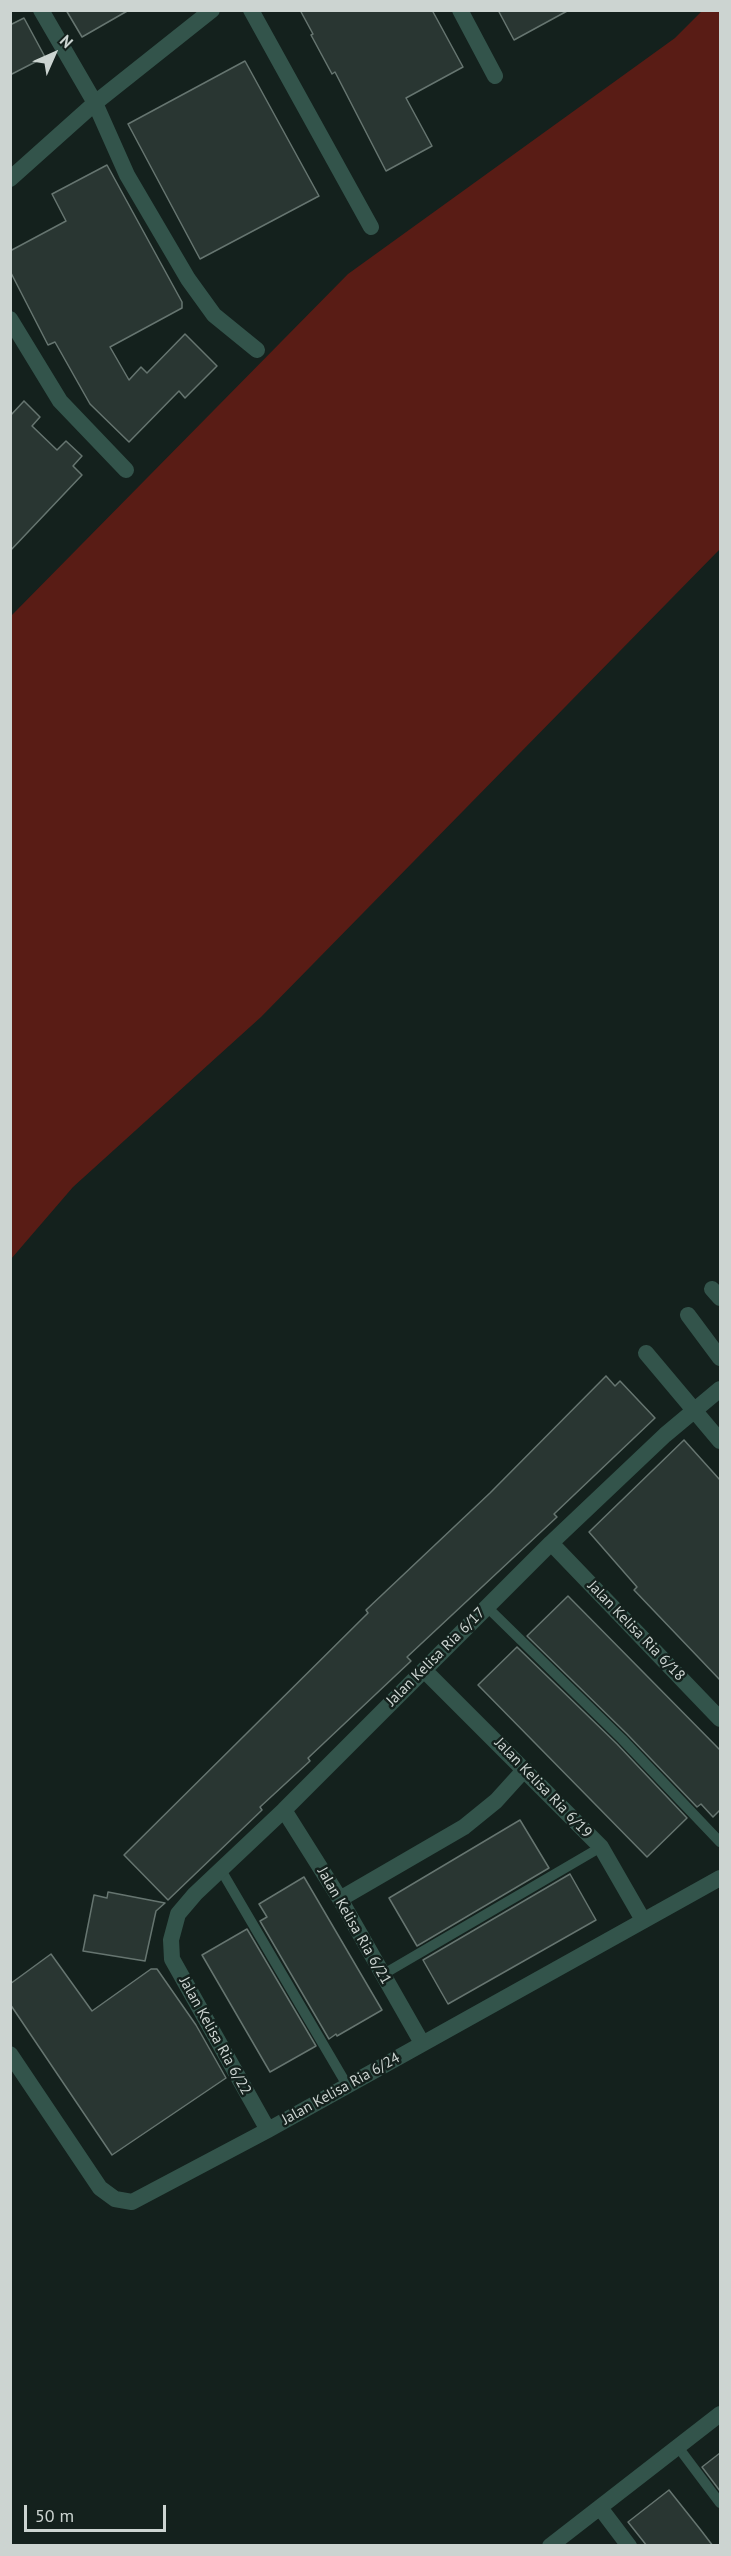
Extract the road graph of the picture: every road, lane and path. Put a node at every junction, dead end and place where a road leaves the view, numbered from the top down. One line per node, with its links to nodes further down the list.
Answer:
1 (41, 10): 6 (street)
2 (212, 10): 6 (street)
3 (251, 10): 8 (street)
4 (460, 10): 5 (street)
5 (495, 76)
6 (94, 103): 7 (street); 10 (street)
7 (10, 179)
8 (371, 227)
9 (10, 319): 11 (street)
10 (257, 350)
11 (126, 470)
12 (688, 1315): 14 (street)
13 (646, 1353): 16 (street)
14 (720, 1358)
15 (720, 1389): 16 (street, Jalan Kelisa Ria 6/17)
16 (694, 1409): 17 (street); 18 (street, Jalan Kelisa Ria 6/17)
17 (720, 1441)
18 (551, 1543): 19 (street, Jalan Kelisa Ria 6/17); 21 (street, Jalan Kelisa Ria 6/18)
19 (487, 1607): 20 (street, Jalan Kelisa Ria 6/17); 24 (lane)
20 (424, 1670): 22 (street, Jalan Kelisa Ria 6/19); 23 (street, Jalan Kelisa Ria 6/17)
21 (720, 1719)
22 (525, 1768): 25 (street, Jalan Kelisa Ria 6/19); 28 (street)
23 (284, 1810): 26 (street, Jalan Kelisa Ria 6/17); 28 (street, Jalan Kelisa Ria 6/21)
24 (720, 1842)
25 (601, 1847): 29 (street, Jalan Kelisa Ria 6/19); 31 (lane)
26 (221, 1870): 30 (street, Jalan Kelisa Ria 6/17); 34 (lane)
27 (720, 1878): 29 (street, Jalan Kelisa Ria 6/24)
28 (340, 1899): 31 (street, Jalan Kelisa Ria 6/21)
29 (643, 1920): 32 (street, Jalan Kelisa Ria 6/24)
30 (171, 1940): 35 (street, Jalan Kelisa Ria 6/22)
31 (382, 1975): 32 (street, Jalan Kelisa Ria 6/21)
32 (422, 2043): 34 (street, Jalan Kelisa Ria 6/24)
33 (10, 2054): 35 (street, Jalan Kelisa Ria 6/24)
34 (347, 2085): 35 (street, Jalan Kelisa Ria 6/24)
35 (268, 2130)
36 (720, 2414): 37 (street)
37 (678, 2447): 38 (lane); 39 (street)
38 (720, 2503)
39 (601, 2509): 40 (street); 41 (street)
40 (550, 2546)
41 (629, 2546)

